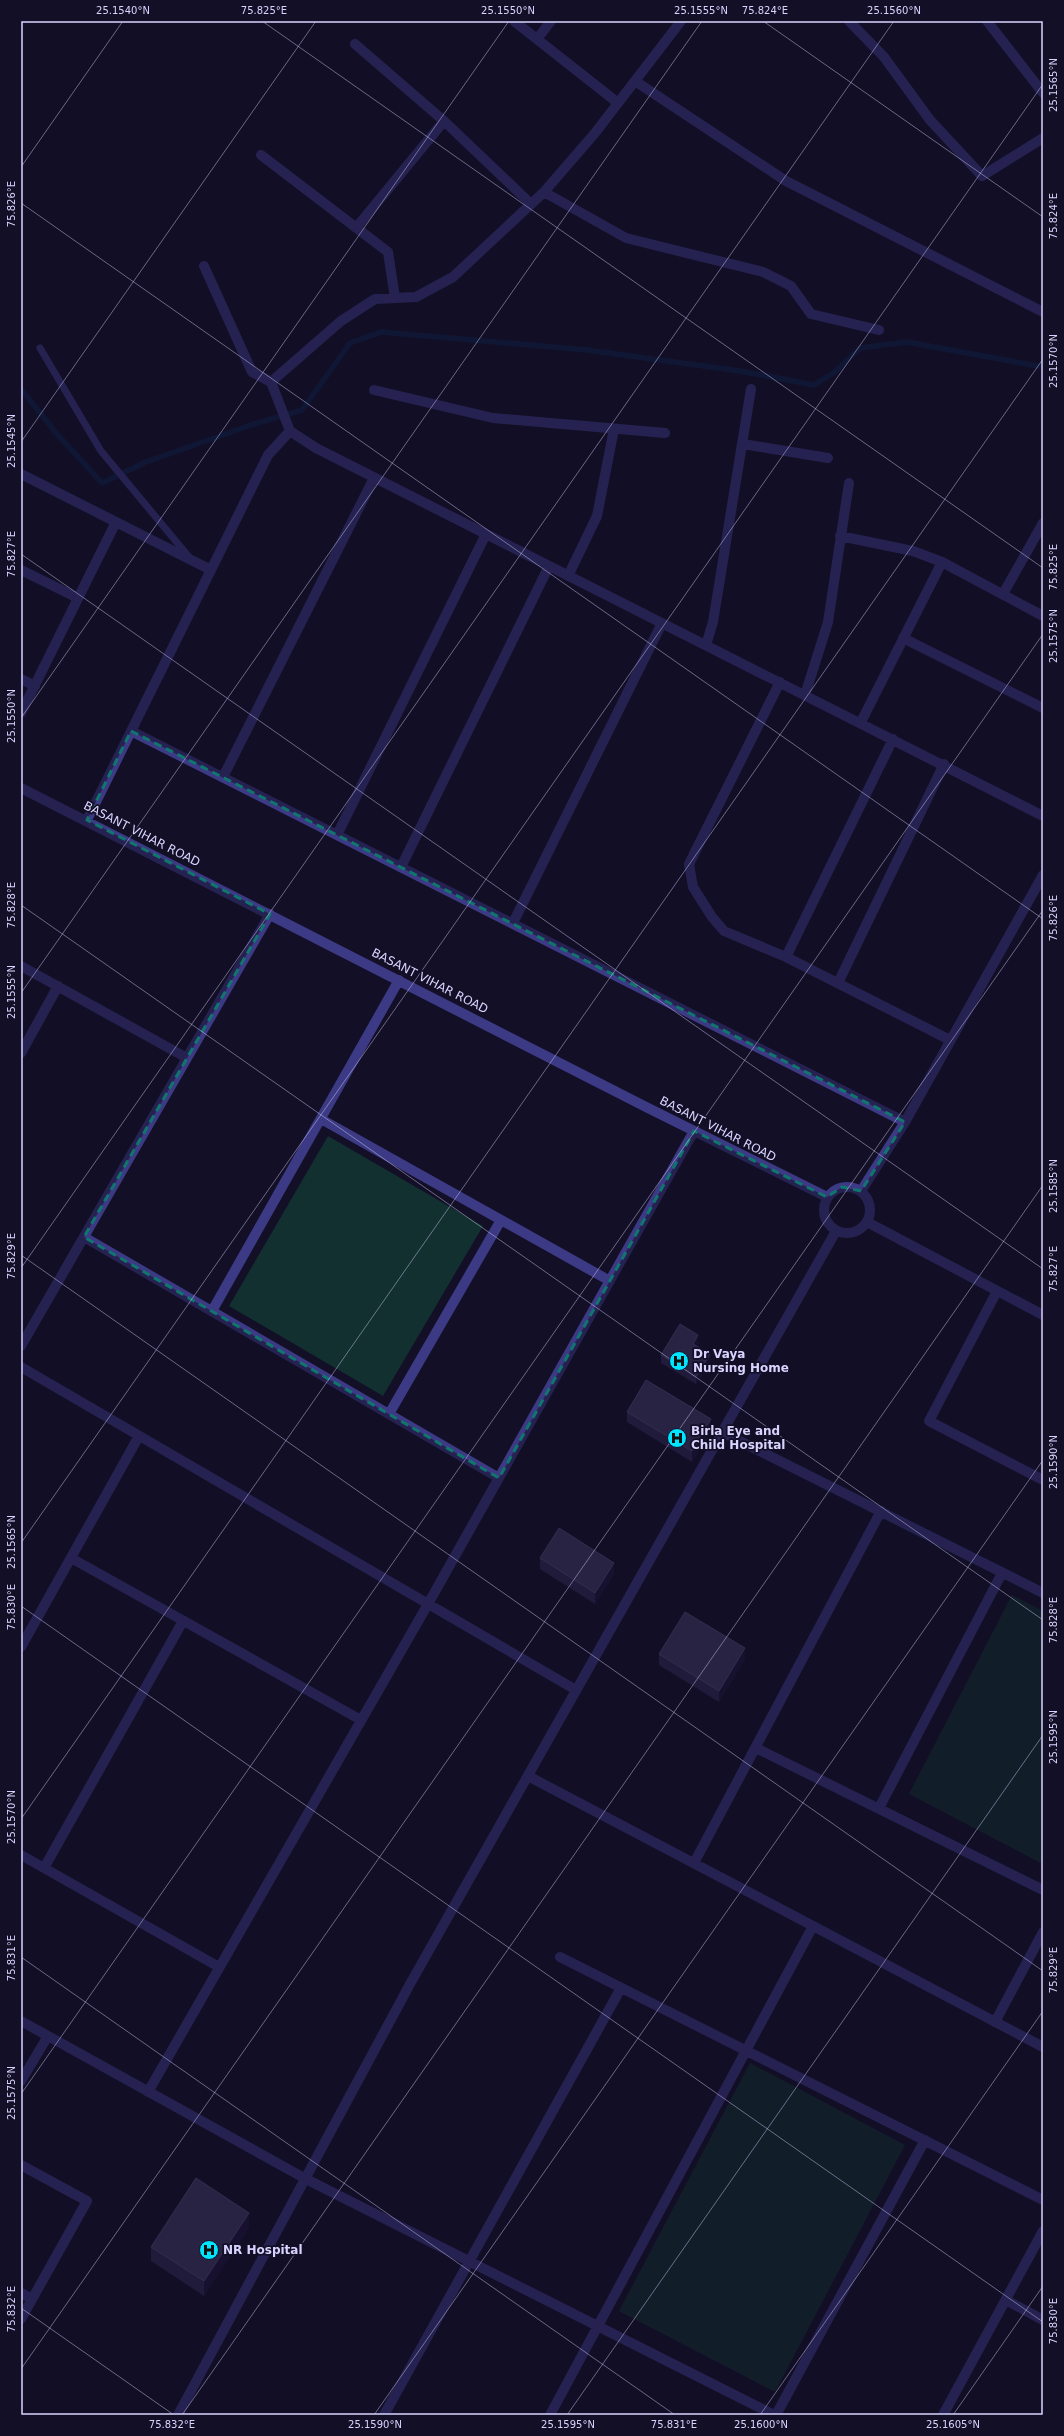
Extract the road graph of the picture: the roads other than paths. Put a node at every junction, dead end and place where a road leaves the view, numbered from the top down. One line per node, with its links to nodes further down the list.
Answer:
1 (514, 21): 6 (street)
2 (551, 21): 6 (street)
3 (681, 21): 8 (street)
4 (849, 21): 12 (street)
5 (987, 21): 9 (street)
6 (536, 39): 10 (street)
7 (354, 44): 11 (street)
8 (635, 81): 10 (street); 19 (street)
9 (1043, 93)
10 (618, 103): 14 (street)
11 (444, 121): 15 (street); 16 (street)
12 (1043, 138)
13 (261, 155): 16 (street)
14 (544, 192): 15 (street); 20 (street)
15 (530, 204): 18 (street)
16 (356, 228): 18 (street)
17 (204, 266): 22 (street)
18 (395, 298): 22 (street)
19 (1043, 312)
20 (879, 330)
21 (40, 348): 37 (lane)
22 (271, 382): 26 (street)
23 (750, 389): 28 (street)
24 (374, 390): 25 (street)
25 (614, 429): 27 (street); 42 (street)
26 (290, 431): 31 (street); 41 (street)
27 (665, 433)
28 (742, 444): 29 (street); 48 (street)
29 (828, 458)
30 (21, 474): 33 (street)
31 (374, 478): 35 (street); 59 (street)
32 (849, 483): 36 (street)
33 (116, 522): 37 (street); 44 (street)
34 (1043, 523): 43 (street)
35 (486, 534): 39 (street); 63 (street)
36 (840, 536): 38 (street); 52 (street)
37 (192, 560): 41 (street)
38 (942, 562): 43 (street); 47 (street)
39 (548, 566): 42 (street); 64 (street)
40 (21, 570): 44 (street)
41 (211, 570): 56 (street)
42 (568, 576): 46 (street)
43 (1003, 594): 45 (street)
44 (78, 598): 51 (street)
45 (1043, 616)
46 (662, 623): 48 (street); 67 (street)
47 (903, 638): 53 (street); 55 (street)
48 (706, 645): 50 (street)
49 (21, 679): 51 (street)
50 (780, 682): 52 (street); 68 (street)
51 (34, 686): 54 (street)
52 (805, 694): 55 (street)
53 (1043, 708)
54 (21, 713)
55 (861, 722): 57 (street)
56 (131, 731): 59 (street); 62 (street)
57 (893, 739): 58 (street); 68 (street)
58 (944, 764): 61 (street); 71 (street)
59 (223, 778): 63 (street)
60 (21, 788): 62 (street, BASANT VIHAR ROAD)
61 (1043, 816)
62 (87, 820): 66 (street, BASANT VIHAR ROAD)
63 (337, 835): 64 (street)
64 (401, 867): 67 (street)
65 (1043, 875): 73 (street)
66 (270, 914): 70 (street, BASANT VIHAR ROAD); 75 (street)
67 (513, 924): 77 (street)
68 (786, 957): 71 (street)
69 (21, 966): 72 (street)
70 (399, 980): 76 (street); 78 (street, BASANT VIHAR ROAD)
71 (838, 983): 73 (street)
72 (58, 986): 74 (street); 75 (street)
73 (950, 1040): 77 (street)
74 (21, 1053)
75 (187, 1058): 84 (street)
76 (321, 1119): 81 (street); 87 (street)
77 (905, 1122): 79 (street)
78 (694, 1131): 80 (street, BASANT VIHAR ROAD); 85 (street)
79 (861, 1191): 80 (street); 82 (street)
80 (828, 1197): 83 (street)
81 (501, 1220): 85 (street); 91 (street)
82 (867, 1222): 83 (street); 86 (street)
83 (836, 1231): 92 (street)
84 (84, 1237): 87 (street); 89 (street)
85 (610, 1281): 94 (street)
86 (997, 1291): 88 (street); 95 (street)
87 (212, 1311): 91 (street)
88 (1043, 1315)
89 (21, 1346)
90 (21, 1367): 93 (street)
91 (389, 1414): 94 (street)
92 (722, 1432): 96 (street); 103 (street)
93 (139, 1436): 97 (street); 100 (street)
94 (499, 1478): 100 (street)
95 (1043, 1480)
96 (881, 1512): 98 (street); 105 (street)
97 (71, 1558): 101 (street); 102 (street)
98 (1002, 1573): 99 (street); 107 (street)
99 (1043, 1593)
100 (428, 1604): 103 (street); 104 (street)
101 (184, 1621): 104 (street); 110 (street)
102 (21, 1648)
103 (576, 1690): 106 (street)
104 (361, 1720): 115 (street)
105 (756, 1748): 107 (street); 109 (street)
106 (528, 1776): 109 (street); 126 (street)
107 (879, 1808): 111 (street)
108 (21, 1855): 110 (street)
109 (694, 1863): 112 (street)
110 (44, 1868): 115 (street)
111 (1043, 1890)
112 (813, 1926): 118 (street); 121 (street)
113 (1043, 1932): 118 (street)
114 (560, 1957): 116 (street)
115 (219, 1967): 123 (street)
116 (621, 1988): 121 (street); 129 (street)
117 (21, 2021): 119 (street)
118 (995, 2022): 120 (street)
119 (48, 2036): 122 (street); 123 (street)
120 (1043, 2047)
121 (745, 2050): 124 (street); 135 (street)
122 (21, 2082)
123 (148, 2092): 126 (street)
124 (925, 2140): 127 (street); 139 (street)
125 (21, 2165): 131 (street)
126 (306, 2179): 129 (street); 136 (street)
127 (1043, 2200)
128 (1043, 2231): 132 (street)
129 (470, 2262): 135 (street); 137 (street)
130 (21, 2293): 131 (street)
131 (32, 2299): 133 (street)
132 (1006, 2300): 134 (street); 140 (street)
133 (21, 2319)
134 (1043, 2320)
135 (598, 2325): 138 (street); 139 (street)
136 (178, 2415)
137 (384, 2415)
138 (550, 2415)
139 (775, 2415)
140 (943, 2415)

